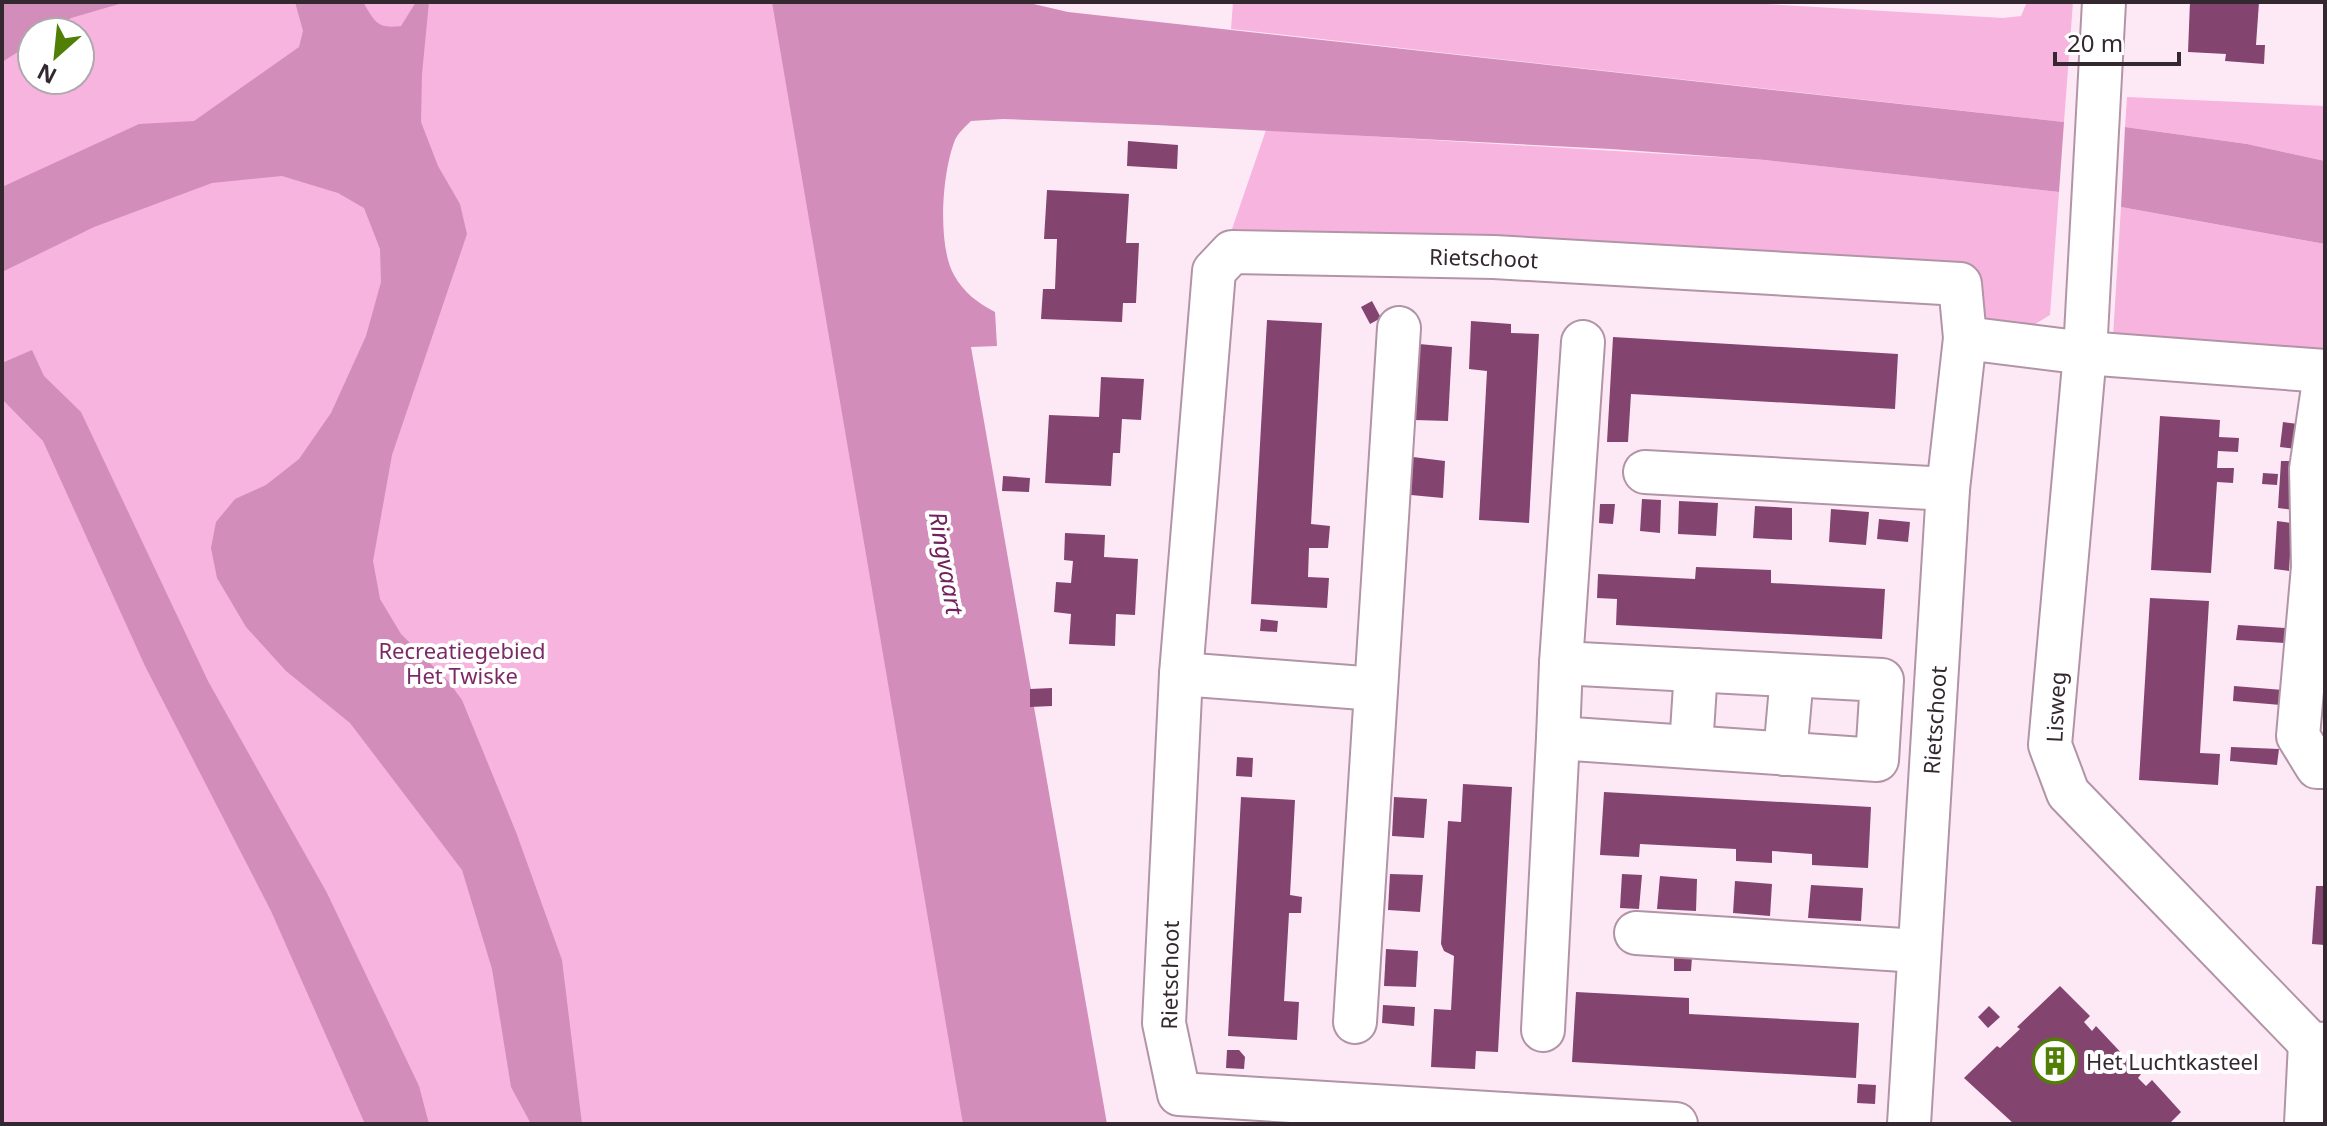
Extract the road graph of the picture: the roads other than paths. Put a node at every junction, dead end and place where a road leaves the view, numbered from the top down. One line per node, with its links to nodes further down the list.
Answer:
1 (2104, 2): 5 (street, Lisweg)
2 (1399, 328): 14 (street)
3 (1965, 338): 5 (street); 8 (street, Rietschoot); 12 (street, Rietschoot)
4 (1583, 342): 10 (street)
5 (2085, 353): 6 (street); 23 (street, Lisweg)
6 (2325, 372): 9 (street)
7 (1645, 472): 8 (street)
8 (1948, 489): 20 (street, Rietschoot)
9 (2319, 568): 18 (street)
10 (1561, 663): 11 (street); 15 (street)
11 (1696, 670): 13 (street); 16 (street)
12 (1181, 674): 14 (street); 24 (street, Rietschoot)
13 (1792, 676): 17 (street); 17 (street)
14 (1376, 689): 21 (street)
15 (1558, 738): 16 (street); 22 (street)
16 (1691, 747): 17 (street)
17 (1785, 754)
18 (2325, 767)
19 (1636, 933): 20 (street)
20 (1919, 951): 26 (street, Rietschoot)
21 (1355, 1022)
22 (1543, 1030)
23 (2317, 1044): 27 (street)
24 (1504, 1119): 25 (street, Rietschoot)
25 (1676, 1124)
26 (1909, 1124)
27 (2306, 1124)

